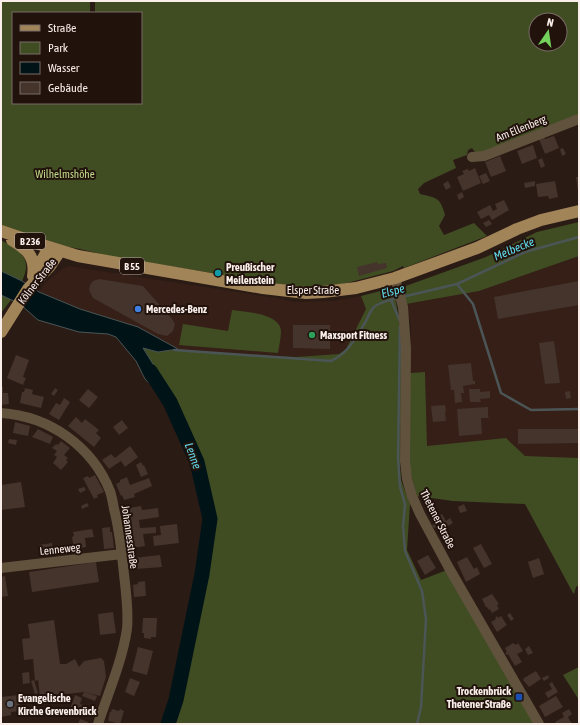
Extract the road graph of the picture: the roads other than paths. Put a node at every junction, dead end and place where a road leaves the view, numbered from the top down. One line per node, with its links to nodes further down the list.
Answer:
1 (579, 119): 2 (street, Am Ellenberg)
2 (472, 157)
3 (579, 211): 7 (main road, Elsper Straße / B 55)
4 (1, 232): 5 (main road, B 236); 6 (main road)
5 (60, 251): 6 (main road, Kölner Straße); 7 (main road, Elsper Straße / B 55)
6 (40, 262): 8 (main road, Kölner Straße); 8 (main road)
7 (396, 284): 14 (street, Thetener Straße)
8 (28, 289): 9 (main road, Kölner Straße)
9 (1, 332)
10 (1, 413): 11 (street, Johannesstraße)
11 (122, 554): 12 (street, Lenneweg); 13 (street, Johannesstraße)
12 (1, 568)
13 (98, 724)
14 (539, 724)

